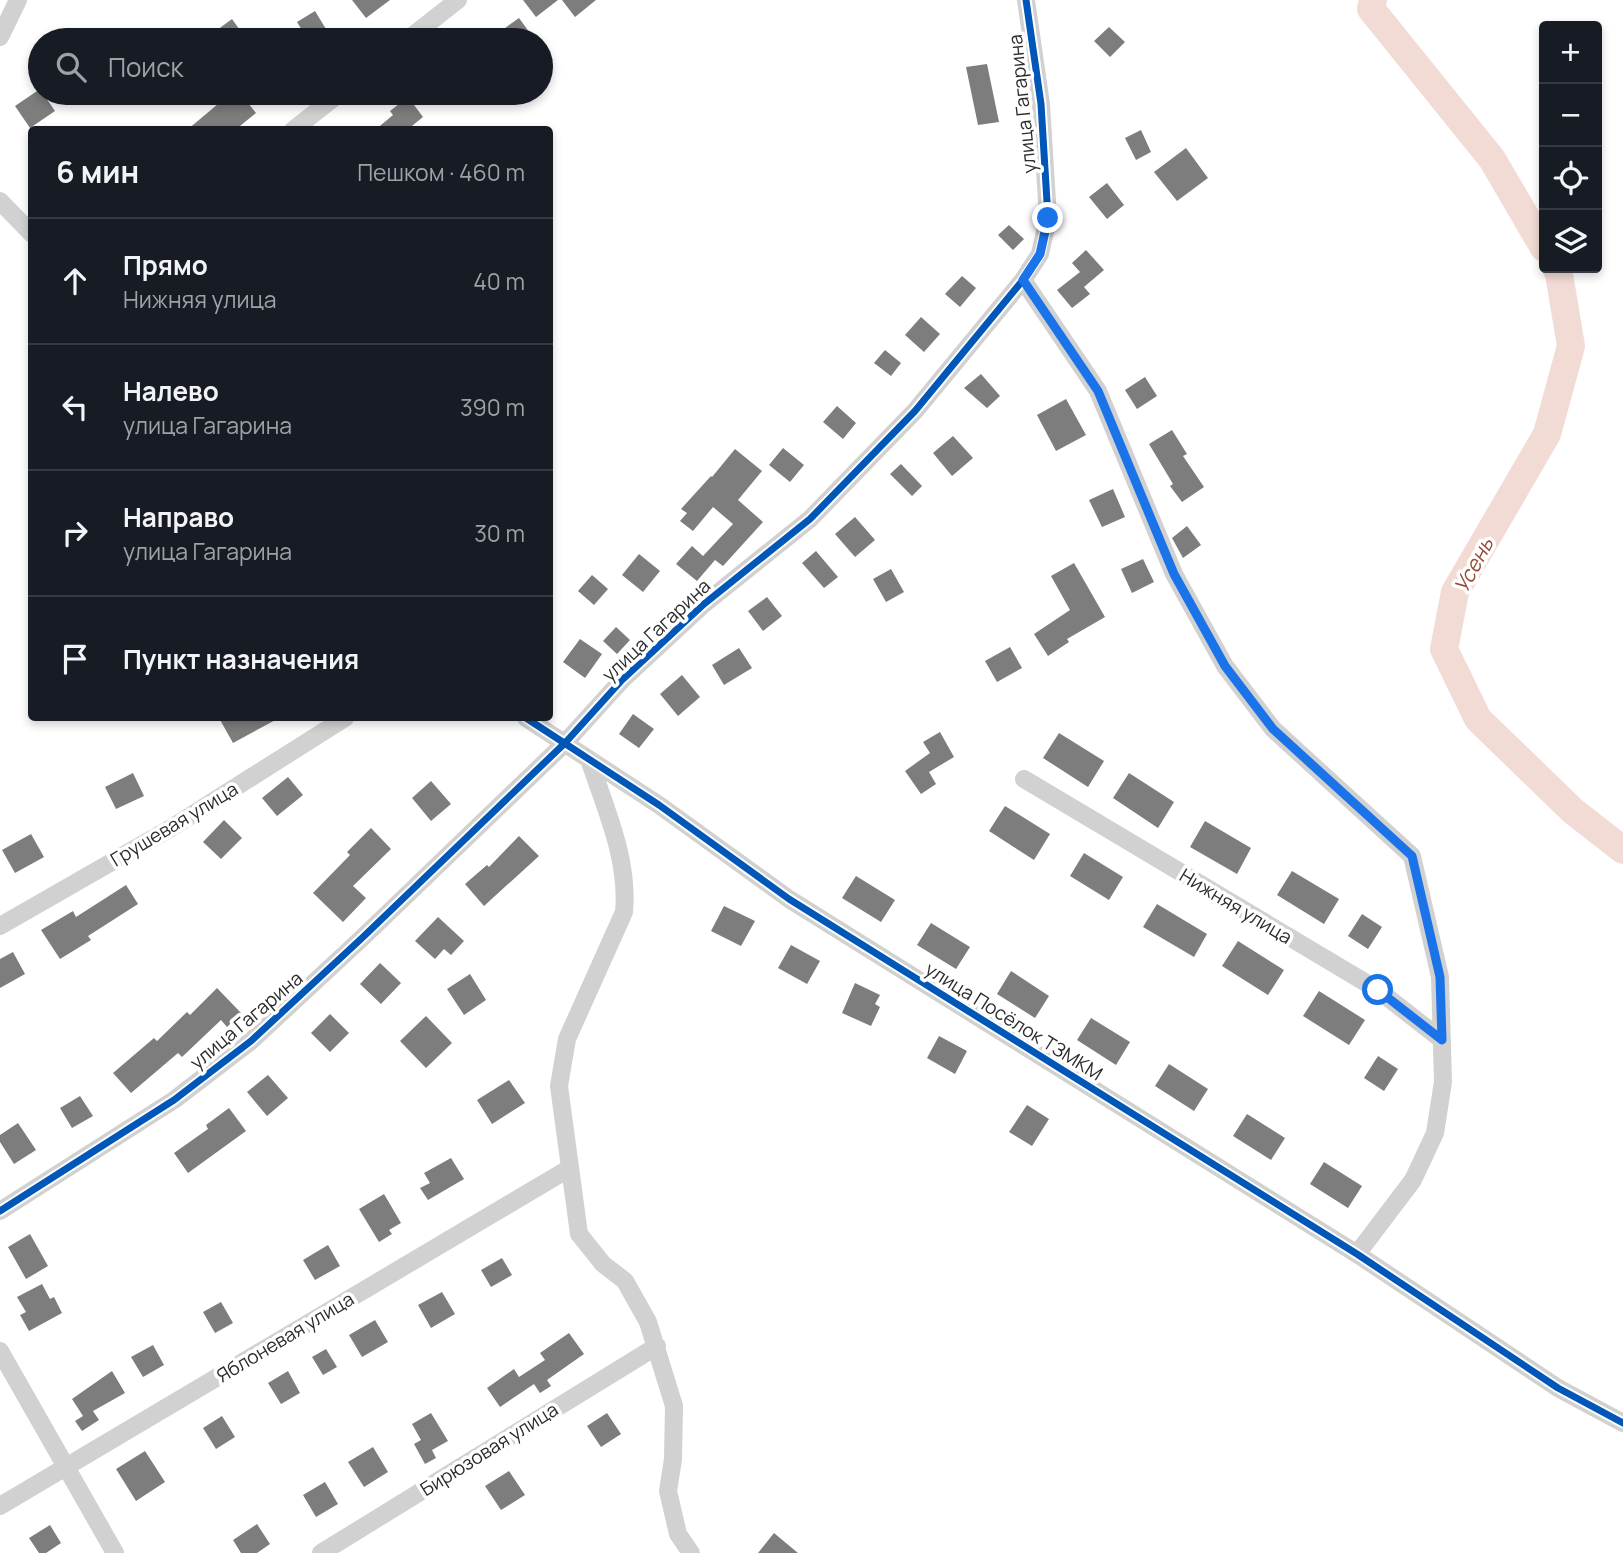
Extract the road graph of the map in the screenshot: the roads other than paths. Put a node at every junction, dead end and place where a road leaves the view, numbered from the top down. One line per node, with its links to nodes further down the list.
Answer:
1 (18, 0): 5 (street)
2 (458, 0): 4 (street)
3 (1026, 0): 10 (street, улица Гагарина)
4 (422, 28)
5 (0, 37)
6 (325, 105): 7 (street)
7 (298, 126)
8 (0, 201): 9 (street)
9 (28, 230)
10 (1023, 280): 13 (street, улица Гагарина); 17 (street)
11 (340, 721): 16 (street, Грушевая улица)
12 (531, 721): 13 (street, улица Посёлок ТЗМКМ)
13 (565, 743): 14 (street, улица Посёлок ТЗМКМ); 19 (street, улица Гагарина)
14 (589, 759): 18 (street); 20 (street, улица Посёлок ТЗМКМ)
15 (1024, 779): 17 (street, Нижняя улица)
16 (0, 926)
17 (1442, 1040): 20 (street)
18 (569, 1168): 21 (street); 24 (street, Яблоневая улица)
19 (0, 1211)
20 (1357, 1254): 23 (street, улица Посёлок ТЗМКМ)
21 (657, 1346): 27 (street, Бирюзовая улица); 28 (street)
22 (0, 1352): 24 (street)
23 (1623, 1423)
24 (66, 1467): 25 (street, Яблоневая улица); 26 (street)
25 (0, 1506)
26 (115, 1553)
27 (321, 1553)
28 (691, 1553)

